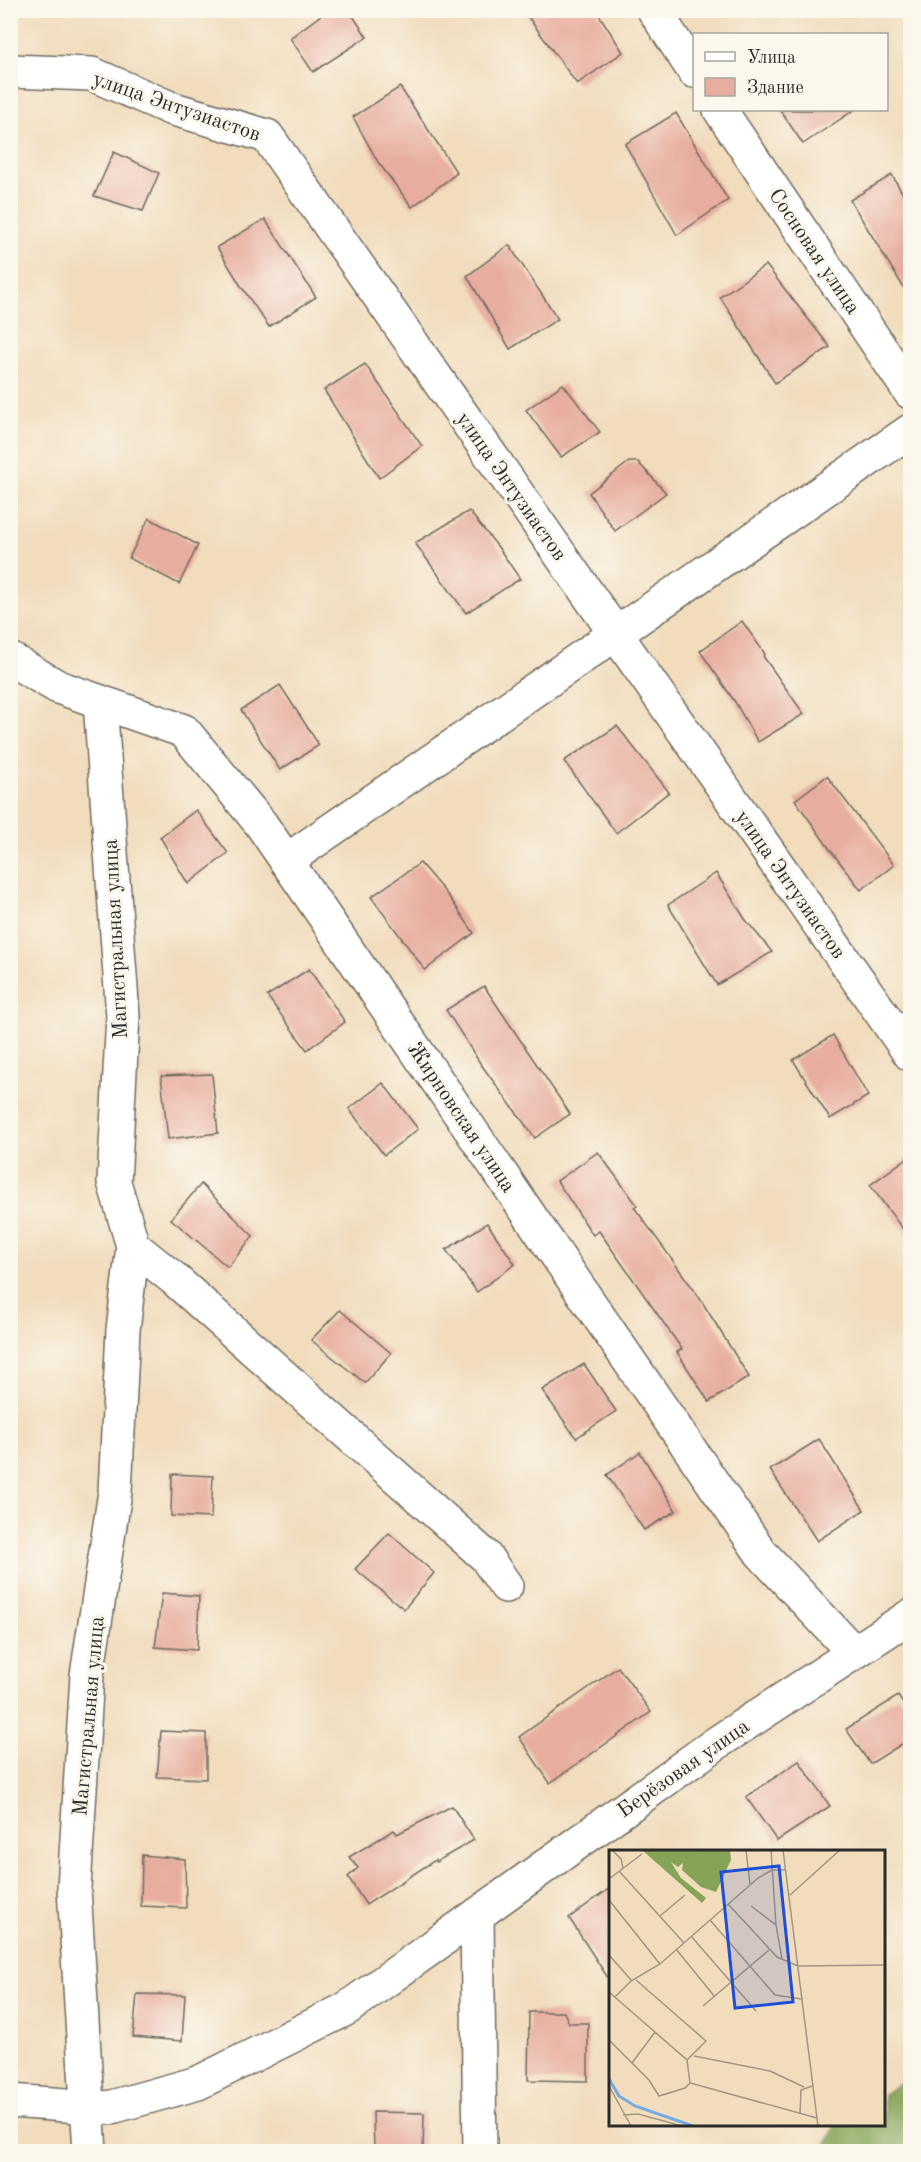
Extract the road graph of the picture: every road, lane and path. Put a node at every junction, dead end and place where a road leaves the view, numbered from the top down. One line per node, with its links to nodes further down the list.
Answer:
1 (654, 10): 2 (street)
2 (693, 69)
3 (10, 71): 7 (street, улица Энтузиастов)
4 (721, 111): 5 (street, Сосновая улица)
5 (910, 392)
6 (910, 431): 7 (street)
7 (616, 634): 10 (street); 11 (street, улица Энтузиастов)
8 (10, 659): 9 (street, Жирновская улица)
9 (100, 702): 10 (street, Жирновская улица); 12 (street, Магистральная улица)
10 (286, 861): 15 (street, Жирновская улица)
11 (910, 1054)
12 (133, 1245): 13 (street); 18 (street, Магистральная улица)
13 (506, 1586)
14 (910, 1616): 15 (street, Берёзовая улица)
15 (854, 1653): 16 (street, Берёзовая улица)
16 (477, 1915): 18 (street, Берёзовая улица); 20 (street)
17 (10, 2102): 18 (street, Берёзовая улица)
18 (86, 2106): 19 (street, Магистральная улица)
19 (90, 2151)
20 (480, 2151)

